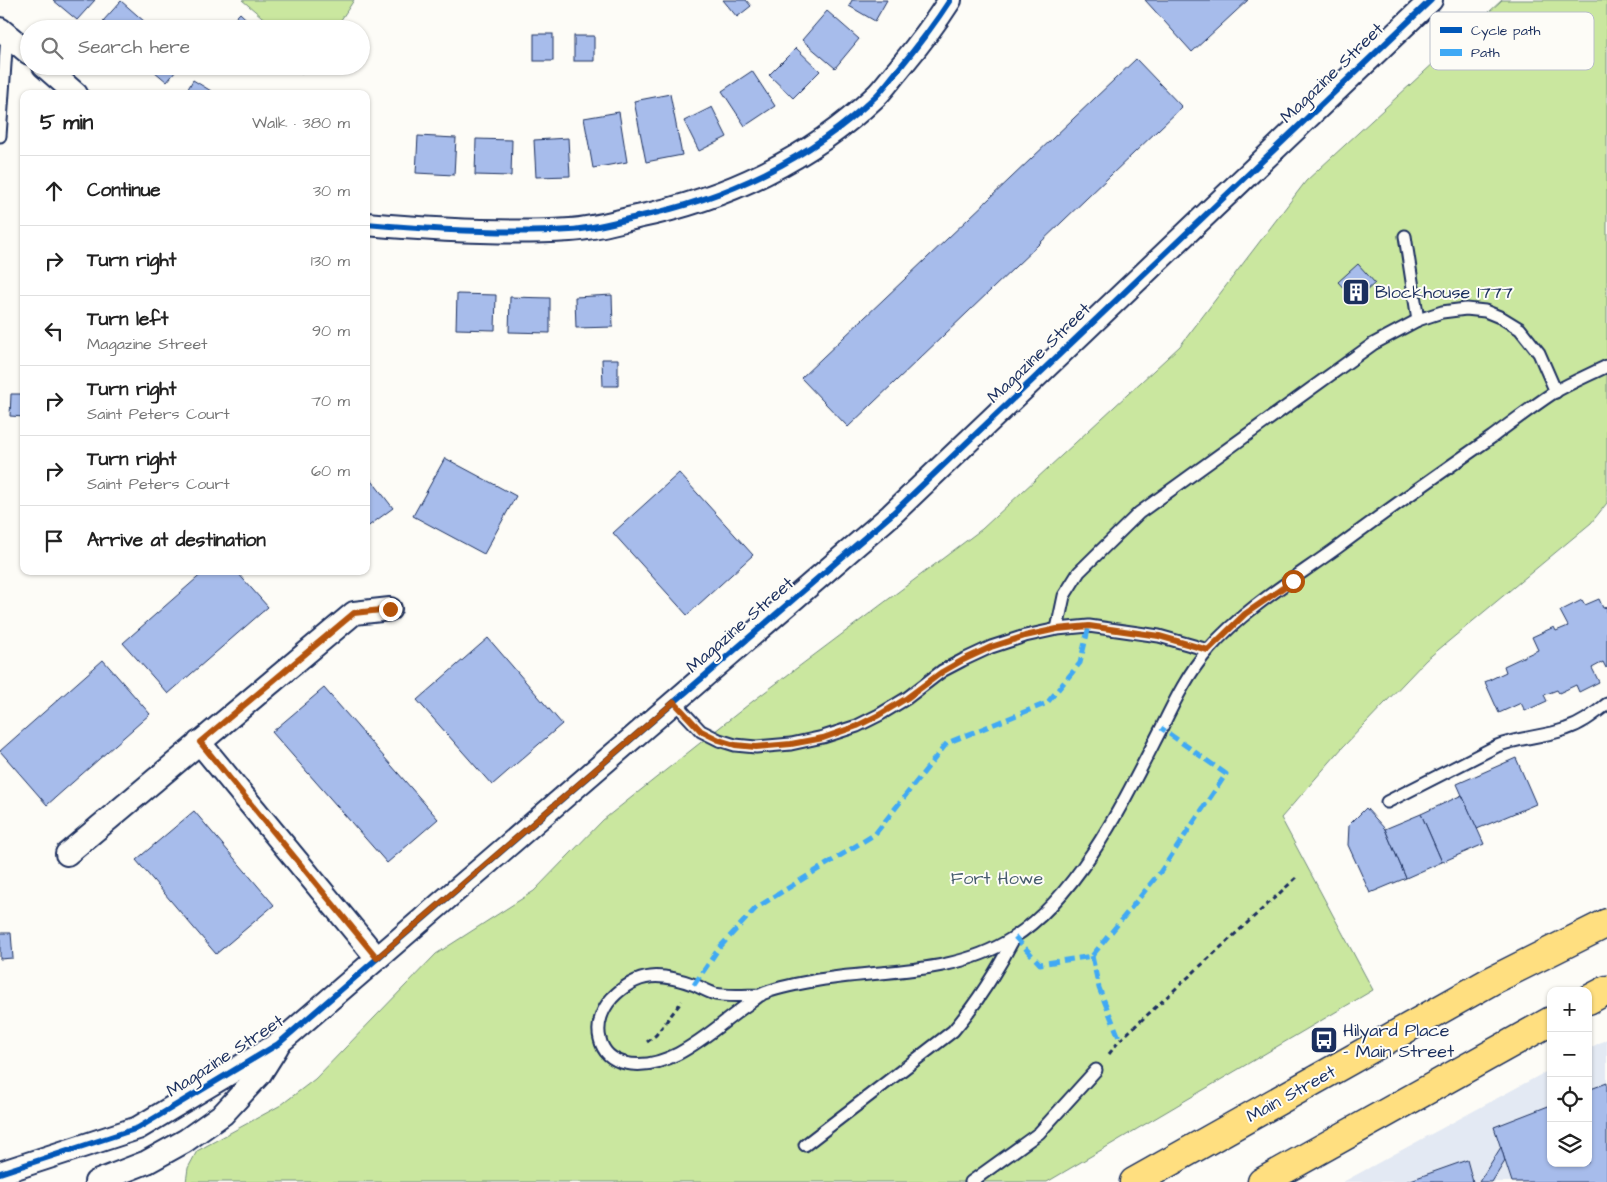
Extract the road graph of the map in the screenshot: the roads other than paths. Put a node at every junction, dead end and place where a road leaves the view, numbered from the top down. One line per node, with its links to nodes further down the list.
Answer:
1 (950, 0): 8 (street)
2 (1431, 0): 16 (street, Magazine Street)
3 (4, 32): 4 (street); 7 (lane)
4 (20, 45)
5 (54, 75): 6 (street)
6 (71, 90)
7 (0, 136)
8 (370, 224)
9 (1405, 236): 10 (lane)
10 (1418, 320): 12 (lane); 14 (lane)
11 (1607, 366): 12 (lane)
12 (1556, 392): 15 (lane)
13 (390, 609): 18 (street)
14 (1057, 629): 15 (lane); 16 (lane)
15 (1208, 650): 23 (lane)
16 (674, 702): 24 (street, Magazine Street)
17 (1607, 704): 19 (lane)
18 (200, 742): 20 (street); 24 (street)
19 (1387, 802)
20 (67, 854)
21 (1607, 912): 25 (main road)
22 (1607, 923): 25 (main road, Main Street)
23 (1015, 937): 26 (lane); 30 (lane)
24 (377, 958): 28 (street, Magazine Street)
25 (1490, 981): 34 (main road, Main Street)
26 (761, 995): 26 (lane)
27 (1547, 1023): 35 (main road)
28 (278, 1044): 31 (street, Magazine Street); 32 (street, Magazine Street)
29 (1096, 1070): 33 (lane)
30 (805, 1146)
31 (0, 1174)
32 (96, 1182)
33 (971, 1182)
34 (1134, 1182)
35 (1262, 1182)

